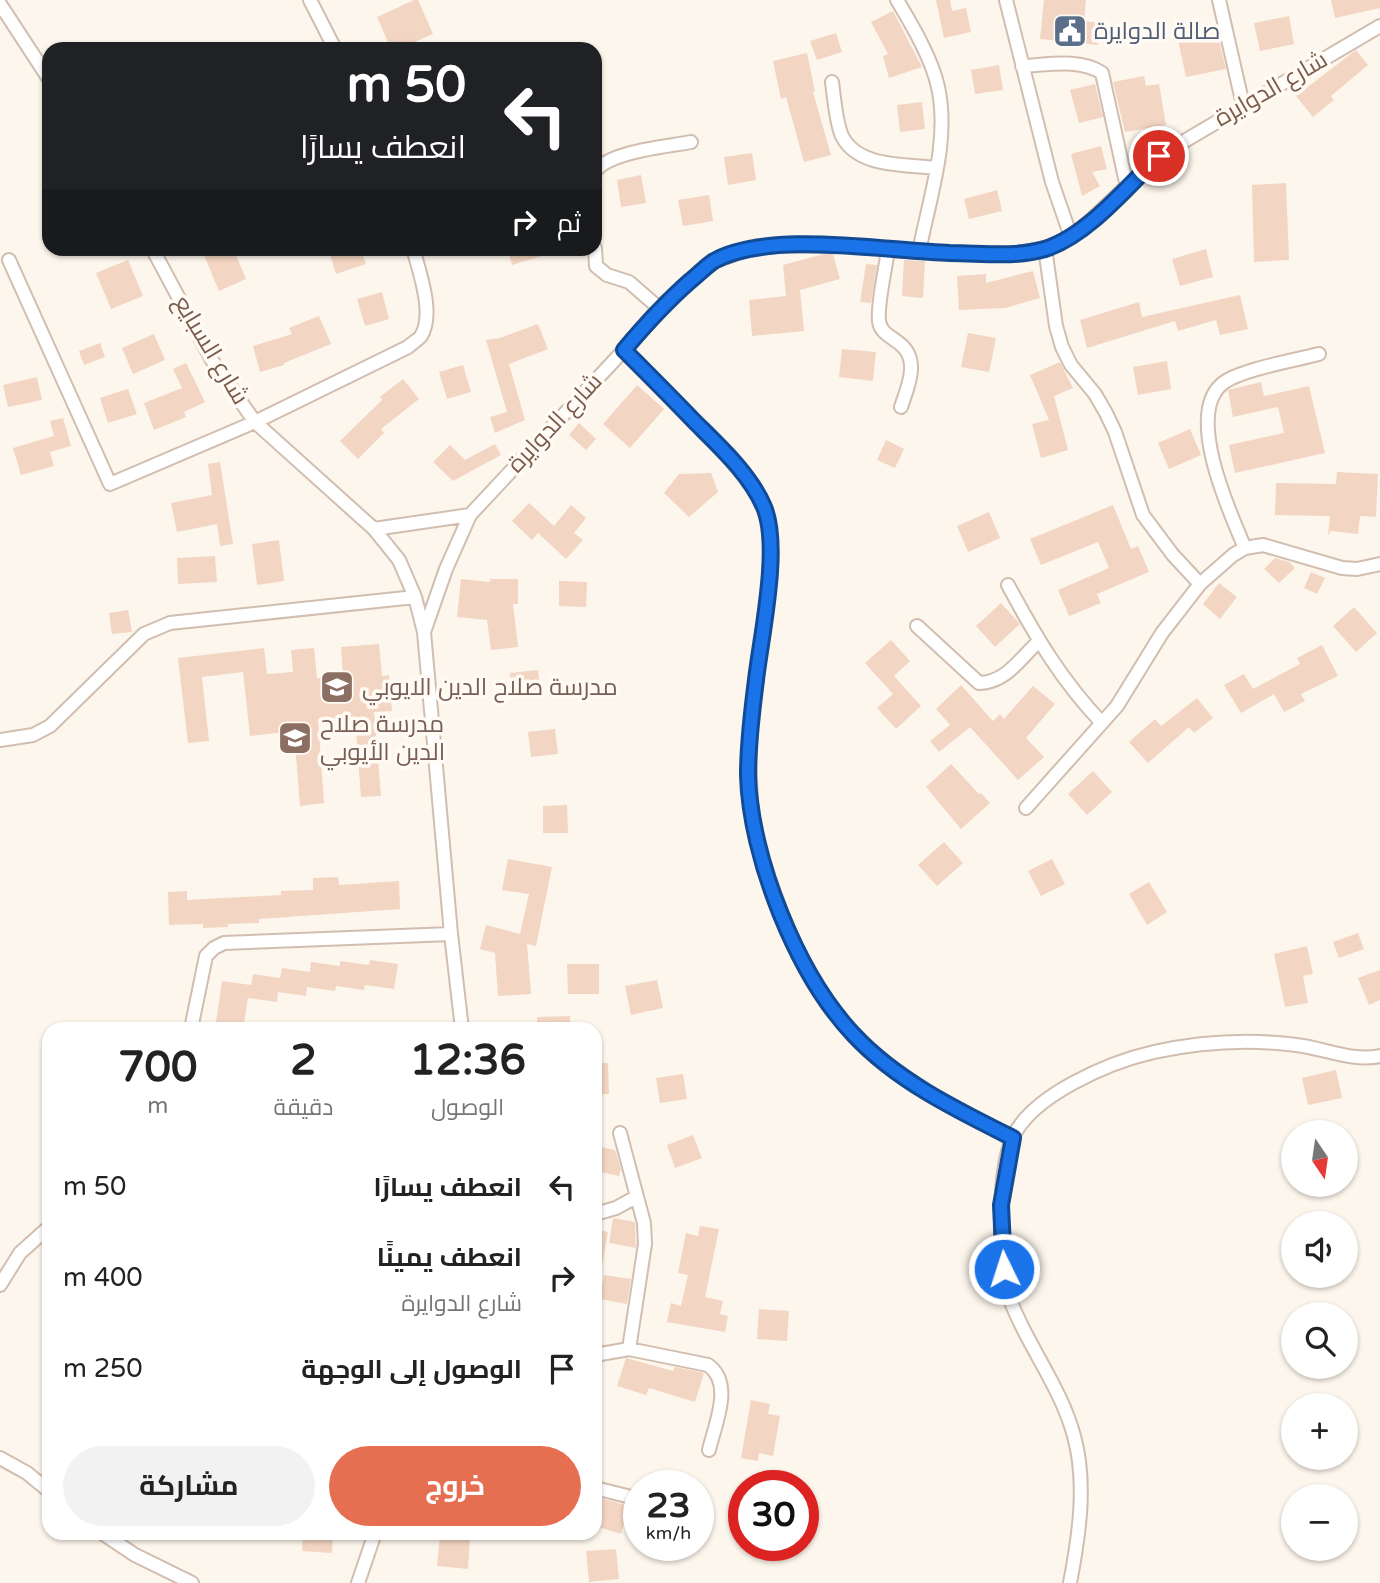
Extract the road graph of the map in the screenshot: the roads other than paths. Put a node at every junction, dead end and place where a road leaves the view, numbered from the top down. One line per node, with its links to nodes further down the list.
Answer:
1 (310, 0): 7 (street)
2 (897, 0): 14 (street)
3 (1006, 0): 8 (street)
4 (1219, 0): 11 (street)
5 (0, 4): 9 (street)
6 (1380, 26): 11 (street, شارع الدوايرة)
7 (331, 42)
8 (1022, 66): 15 (street); 16 (street)
9 (42, 68)
10 (832, 82): 14 (street)
11 (1243, 105): 15 (street, شارع الدوايرة)
12 (691, 142): 13 (street)
13 (602, 164)
14 (936, 168): 19 (street)
15 (1127, 187): 16 (street, شارع الدوايرة)
16 (1071, 237): 17 (street, شارع الدوايرة)
17 (1045, 248): 19 (street, شارع الدوايرة); 33 (street)
18 (888, 249): 19 (street, شارع الدوايرة); 24 (street, شارع الدوايرة); 27 (street)
19 (919, 252)
20 (156, 256): 28 (street, شارع السبايع)
21 (415, 256): 28 (street)
22 (595, 256): 24 (street)
23 (9, 260): 28 (street)
24 (659, 308): 25 (street, شارع الدوايرة)
25 (624, 350): 29 (street, شارع الدوايرة); 47 (street)
26 (1319, 354): 31 (street)
27 (901, 407)
28 (255, 422): 30 (street, شارع السبايع)
29 (470, 515): 30 (street); 37 (street, شارع الدوايرة)
30 (374, 529): 35 (street, شارع السبايع)
31 (1245, 548): 32 (street); 33 (street)
32 (1380, 564)
33 (1200, 584): 39 (street)
34 (1008, 585): 38 (street)
35 (415, 597): 37 (street, شارع السبايع); 40 (street)
36 (917, 626): 38 (street)
37 (424, 632): 42 (street)
38 (1038, 642): 39 (street)
39 (1102, 723): 41 (street)
40 (0, 740)
41 (1026, 808)
42 (451, 934): 43 (street); 44 (street)
43 (192, 1022)
44 (461, 1022)
45 (1380, 1056): 47 (street)
46 (620, 1133): 48 (street)
47 (1013, 1138): 63 (street)
48 (636, 1197): 49 (street); 52 (street)
49 (602, 1212)
50 (42, 1233): 51 (street)
51 (0, 1285)
52 (629, 1349): 53 (street); 54 (street)
53 (602, 1354)
54 (709, 1450)
55 (0, 1458): 56 (street)
56 (42, 1485)
57 (602, 1490): 58 (street)
58 (623, 1495)
59 (112, 1540): 61 (street)
60 (373, 1540): 62 (street)
61 (192, 1583)
62 (358, 1583)
63 (1070, 1583)

